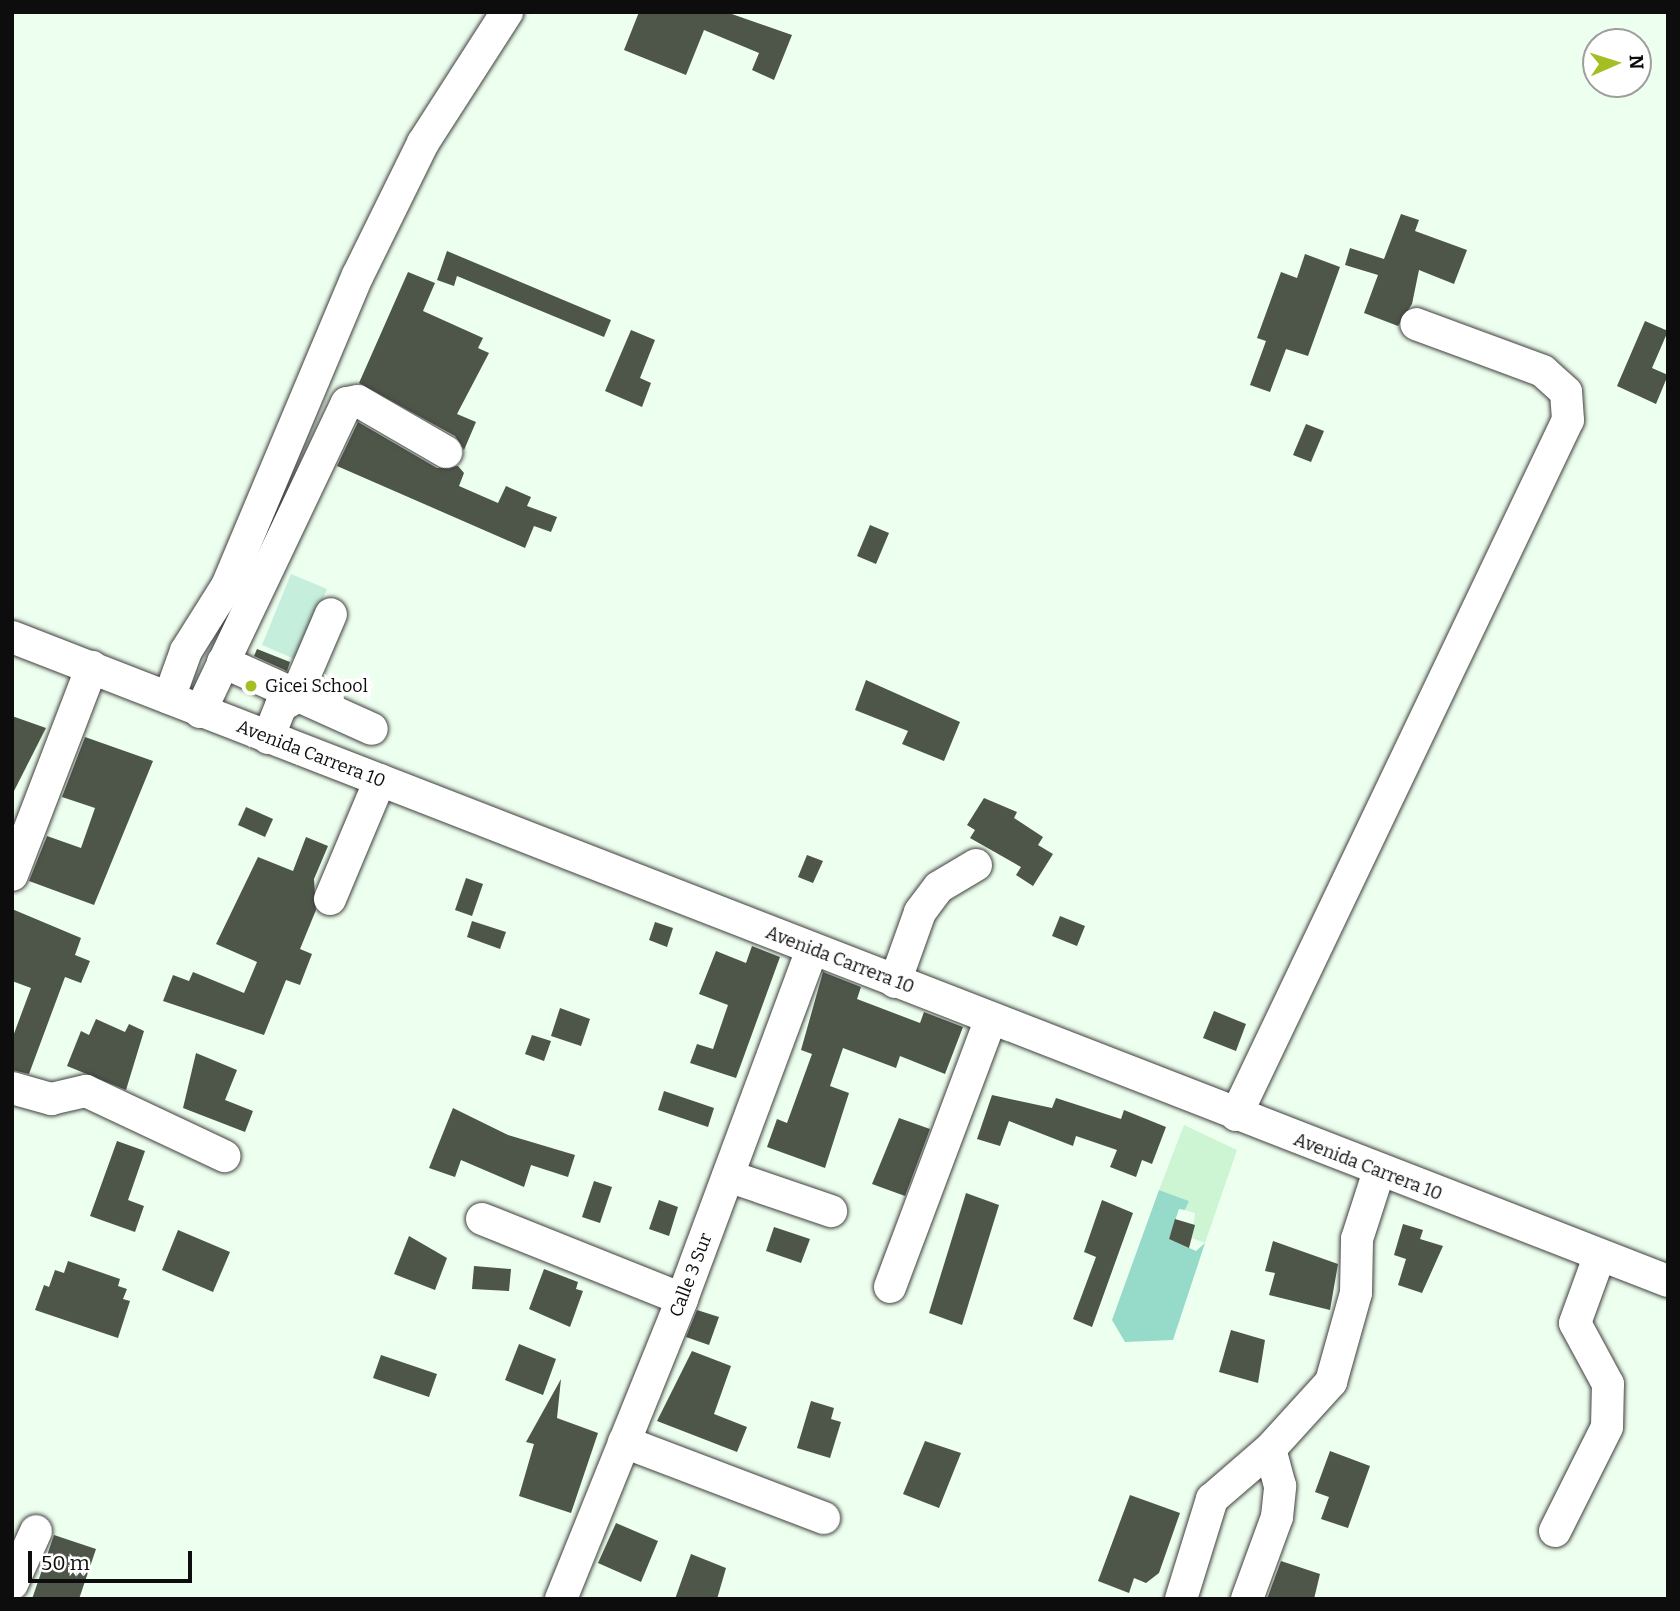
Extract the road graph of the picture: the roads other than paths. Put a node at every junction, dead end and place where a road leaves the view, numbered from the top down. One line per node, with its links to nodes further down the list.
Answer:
1 (506, 12): 8 (street)
2 (1416, 324): 21 (street)
3 (446, 452): 6 (street)
4 (331, 614): 9 (street)
5 (12, 637): 7 (street, Avenida Carrera 10)
6 (223, 662): 9 (street); 10 (street)
7 (92, 667): 8 (street, Avenida Carrera 10); 15 (street)
8 (169, 698): 10 (street, Avenida Carrera 10)
9 (295, 698): 11 (street); 12 (street)
10 (200, 712): 12 (street, Avenida Carrera 10)
11 (372, 729)
12 (268, 738): 13 (street, Avenida Carrera 10)
13 (380, 780): 16 (street); 17 (street, Avenida Carrera 10)
14 (976, 865): 18 (street)
15 (12, 875)
16 (330, 899)
17 (812, 949): 18 (street, Avenida Carrera 10); 24 (street, Calle 3 Sur)
18 (895, 982): 19 (street, Avenida Carrera 10)
19 (991, 1019): 21 (street, Avenida Carrera 10); 29 (street)
20 (12, 1088): 22 (street)
21 (1236, 1115): 23 (street, Avenida Carrera 10)
22 (224, 1156)
23 (1379, 1171): 27 (street, Avenida Carrera 10); 32 (street)
24 (728, 1176): 25 (street); 30 (street, Calle 3 Sur)
25 (831, 1210)
26 (482, 1219): 30 (street)
27 (1599, 1257): 28 (street, Avenida Carrera 10); 35 (street)
28 (1668, 1281)
29 (890, 1287)
30 (682, 1299): 31 (street, Calle 3 Sur)
31 (624, 1442): 33 (street); 37 (street, Calle 3 Sur)
32 (1270, 1449): 38 (street); 39 (street)
33 (824, 1518)
34 (36, 1531): 36 (street)
35 (1555, 1531)
36 (12, 1584)
37 (561, 1599)
38 (1181, 1599)
39 (1247, 1599)

